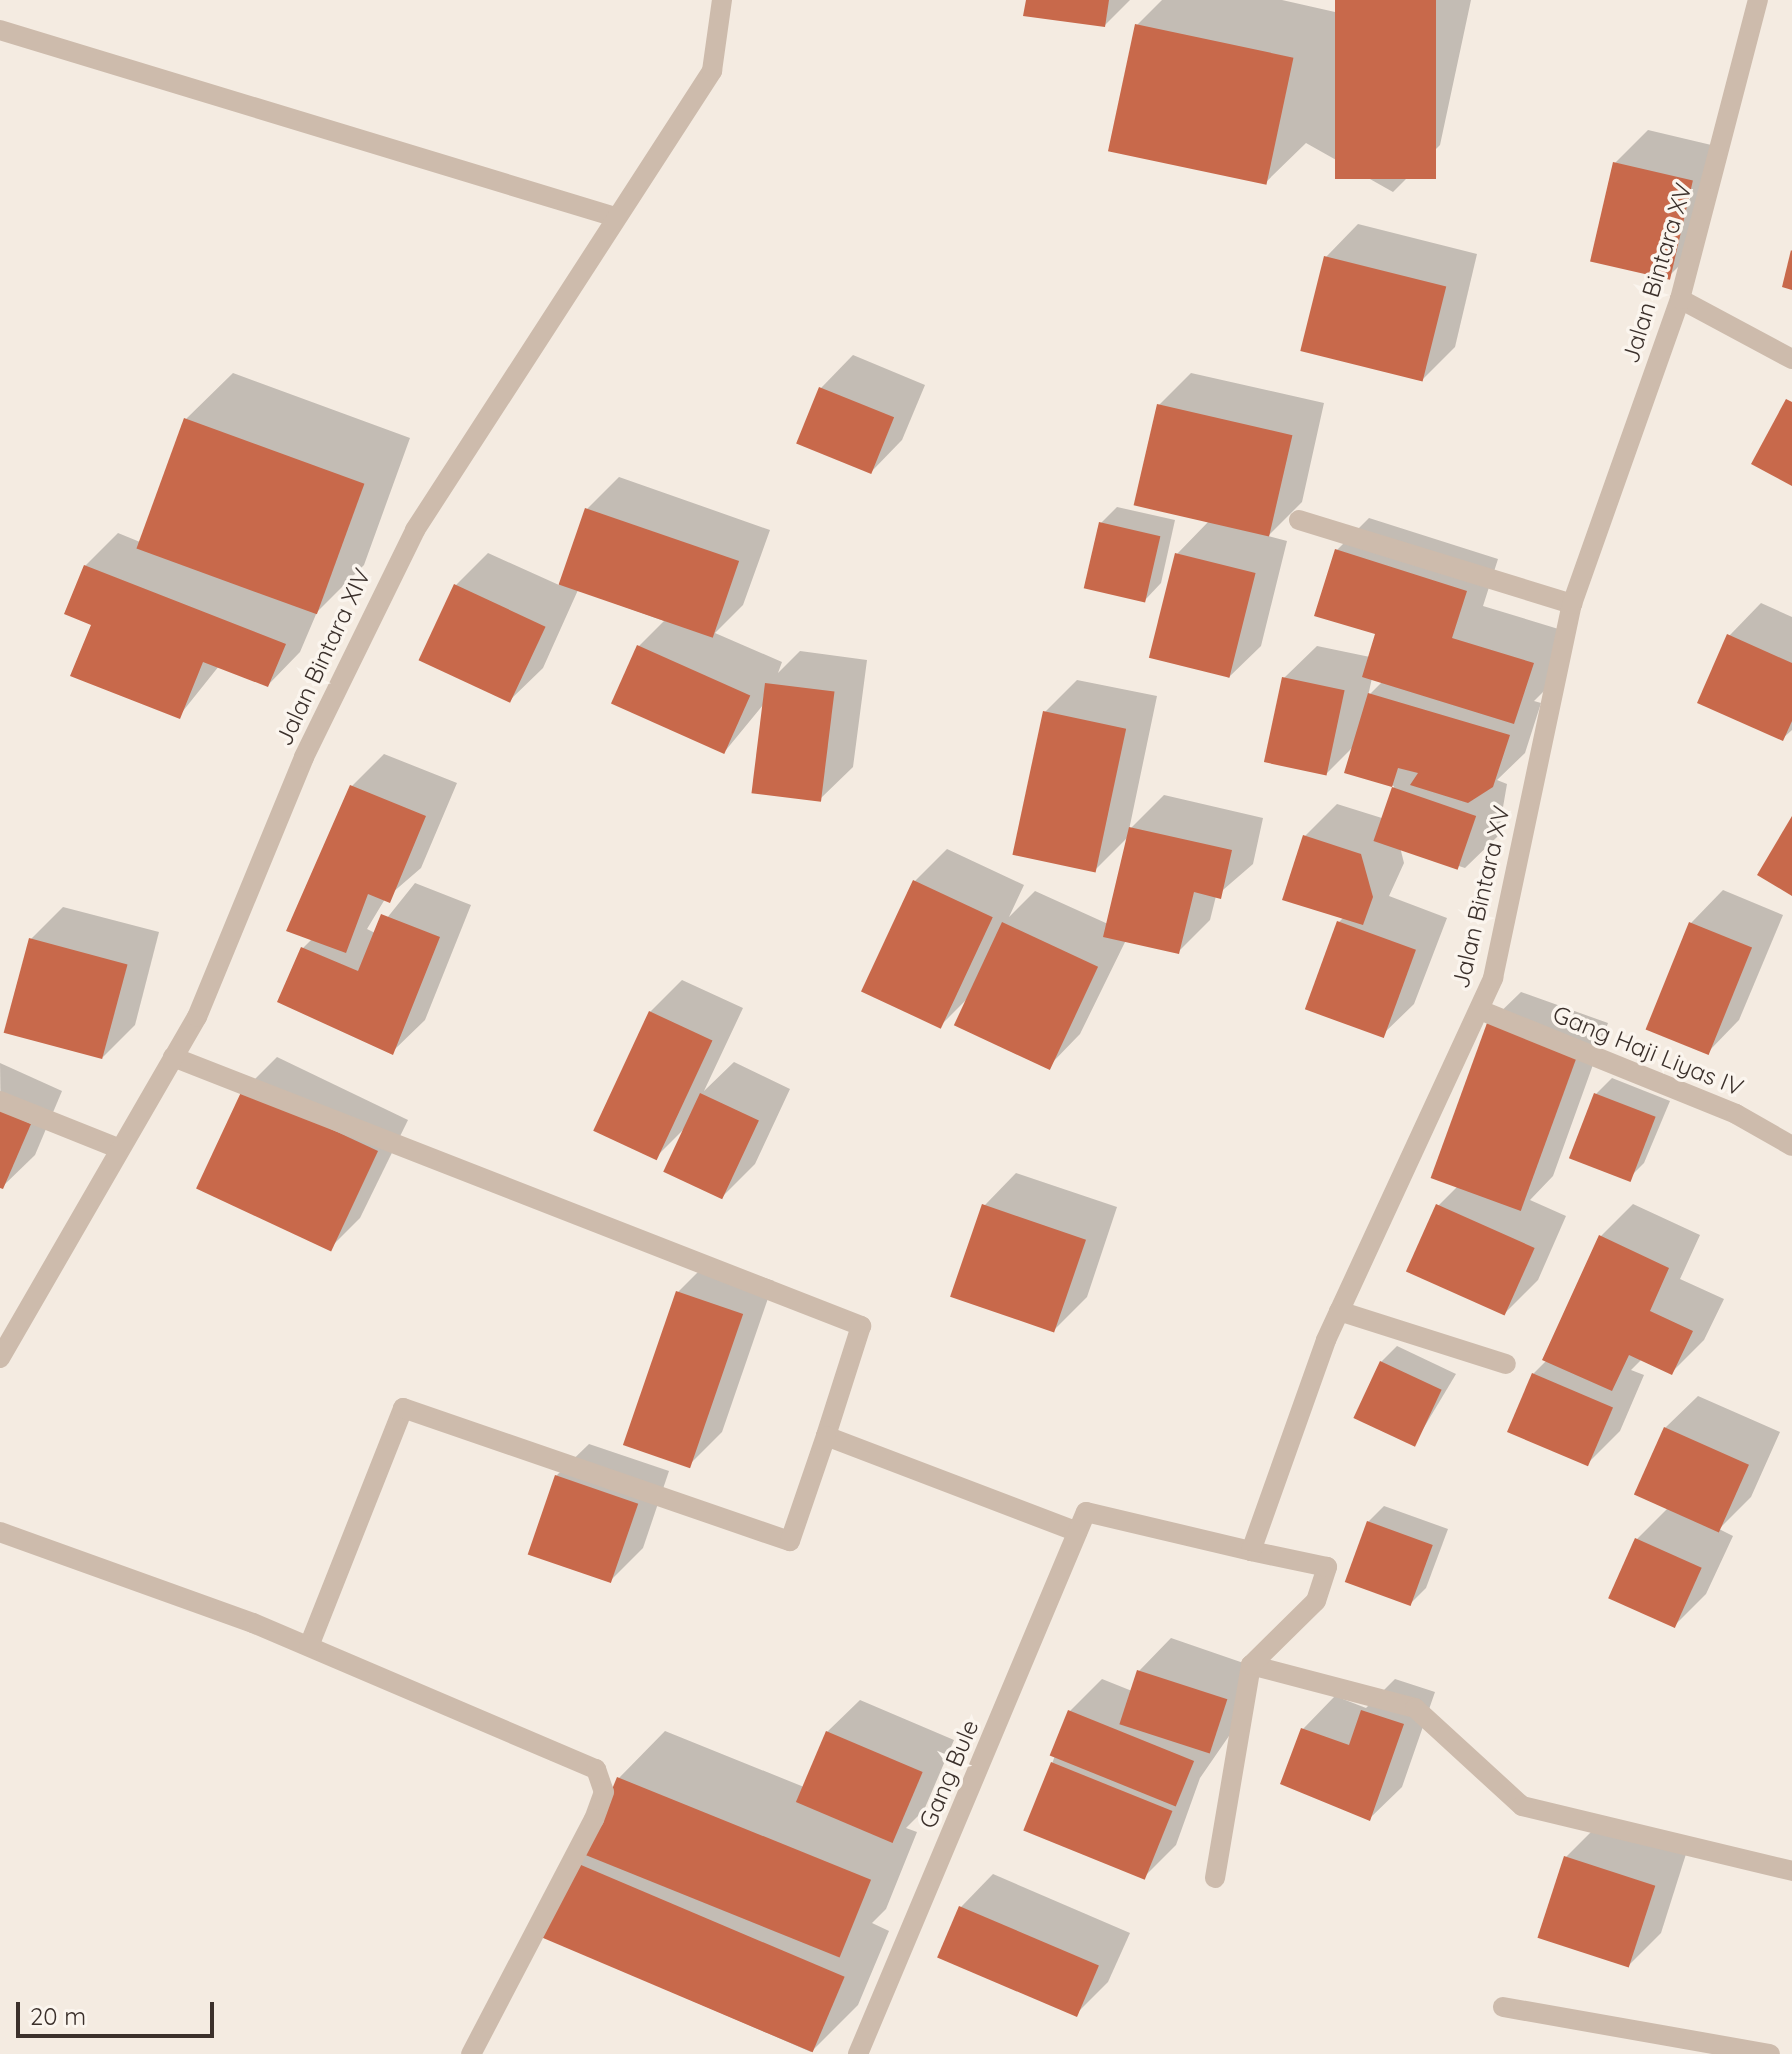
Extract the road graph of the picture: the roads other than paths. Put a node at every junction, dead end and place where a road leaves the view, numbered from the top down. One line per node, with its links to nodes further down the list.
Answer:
1 (722, 0): 4 (street, Jalan Bintara XIV)
2 (1758, 0): 5 (street, Jalan Bintara XV)
3 (0, 30): 4 (street)
4 (615, 217): 10 (street, Jalan Bintara XIV)
5 (1680, 299): 6 (street); 8 (street, Jalan Bintara XV)
6 (1792, 359)
7 (1299, 520): 8 (street)
8 (1572, 604): 9 (street, Jalan Bintara XV)
9 (1480, 1010): 12 (street, Gang Haji Liyas IV); 14 (street, Jalan Bintara XV)
10 (173, 1057): 13 (street, Jalan Bintara XIV); 17 (street)
11 (0, 1101): 13 (street)
12 (1792, 1146)
13 (120, 1149): 15 (street, Jalan Bintara XIV)
14 (1339, 1311): 16 (street); 20 (street, Jalan Bintara XV)
15 (0, 1358)
16 (1506, 1364)
17 (826, 1436): 19 (street); 21 (street)
18 (0, 1532): 21 (street)
19 (1077, 1532): 20 (street, Gang Bule); 27 (street, Gang Bule)
20 (1251, 1551): 22 (street)
21 (309, 1646): 26 (street)
22 (1251, 1665): 23 (street); 24 (street)
23 (1792, 1871)
24 (1215, 1878)
25 (1503, 2007): 28 (street)
26 (471, 2054)
27 (858, 2054)
28 (1770, 2054)

